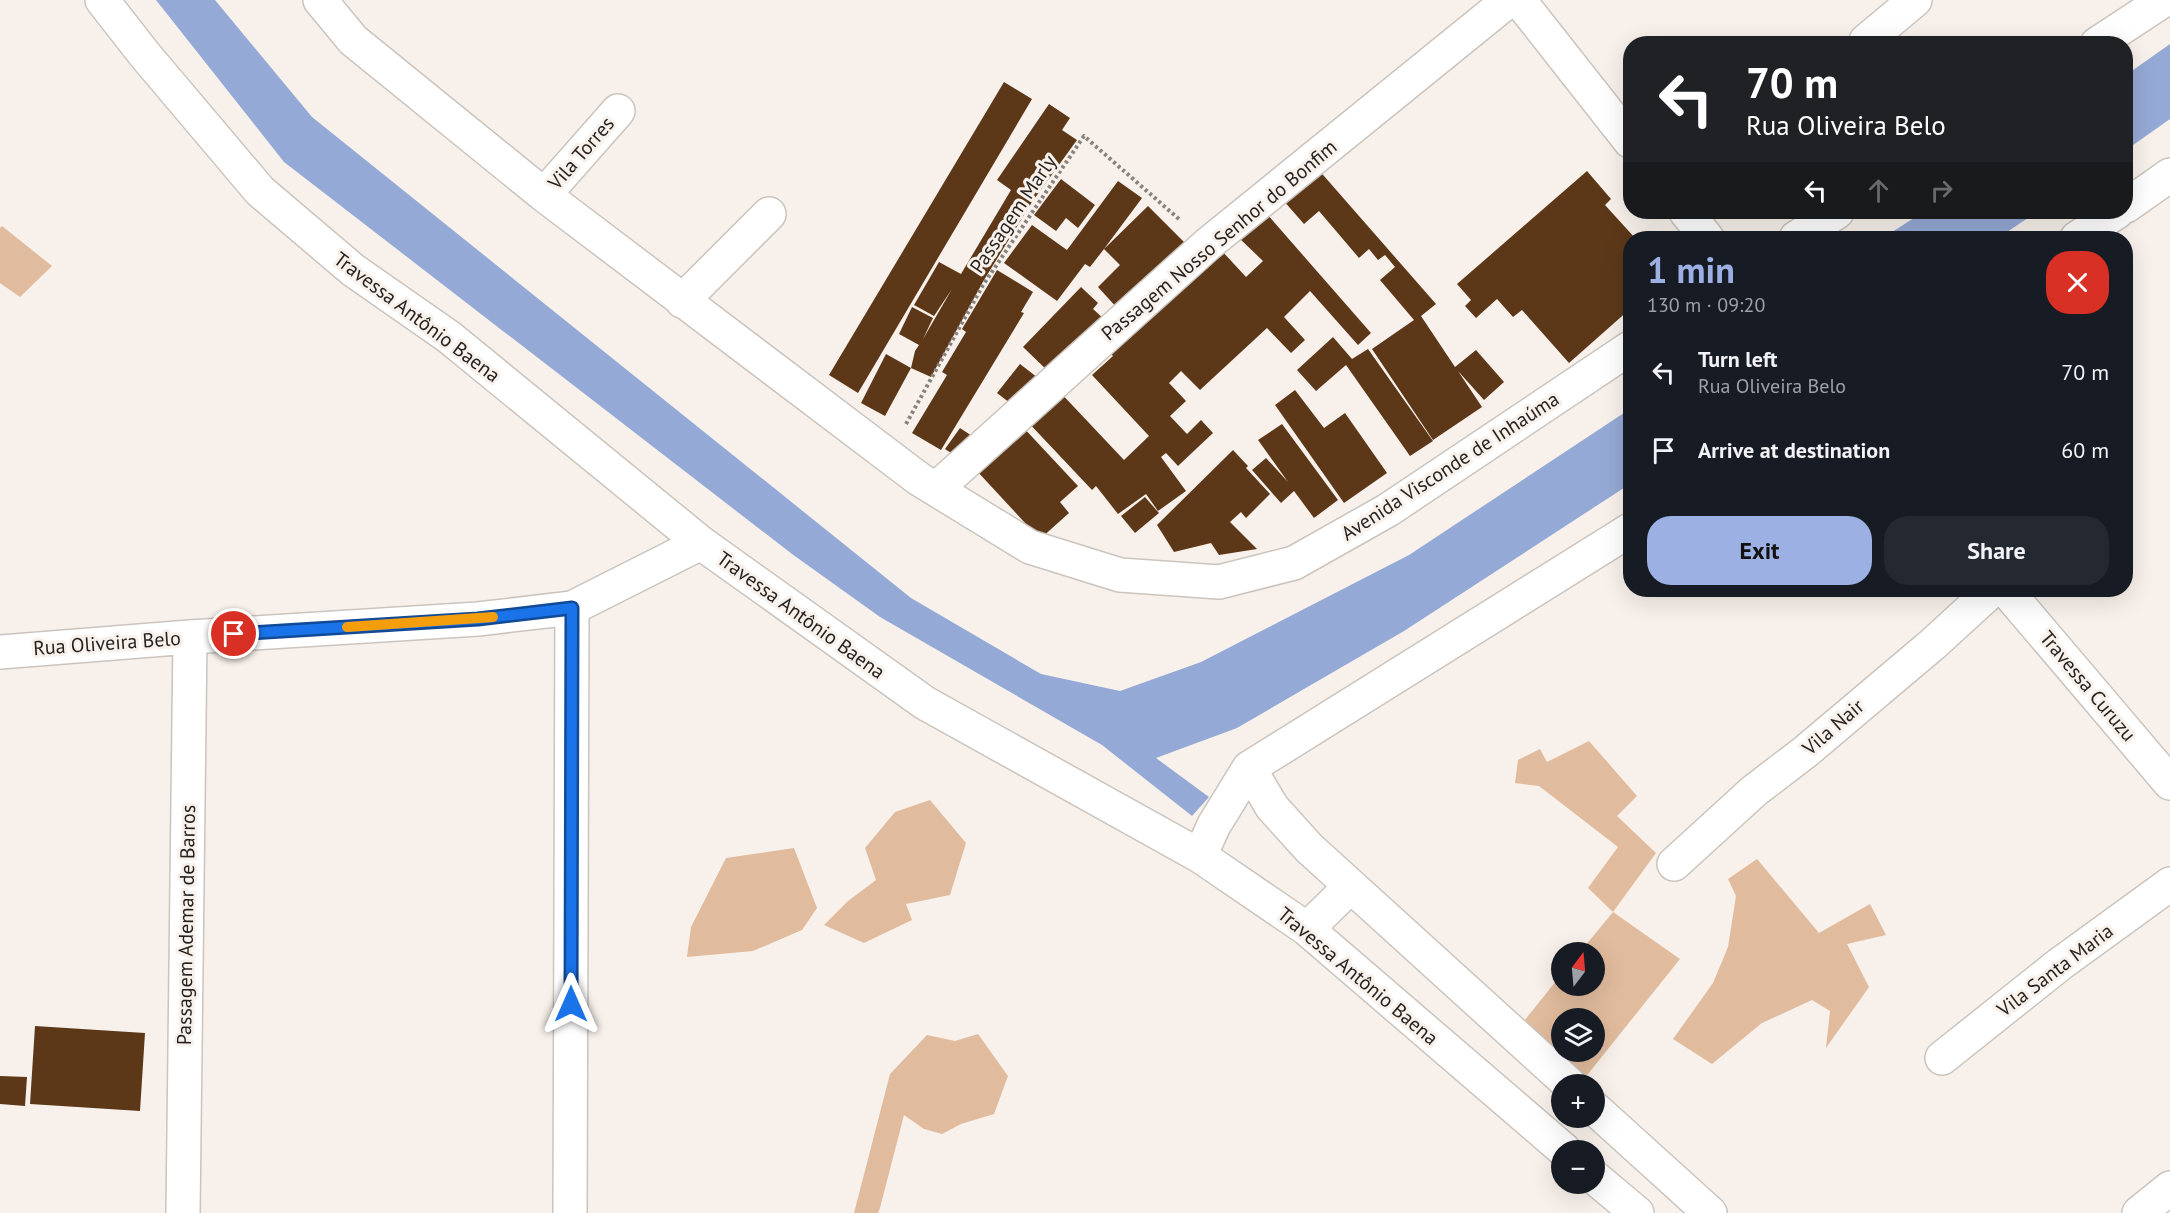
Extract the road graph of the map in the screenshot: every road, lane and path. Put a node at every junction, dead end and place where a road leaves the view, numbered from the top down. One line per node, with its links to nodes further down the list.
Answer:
1 (102, 0): 27 (street, Travessa Antônio Baena)
2 (320, 0): 12 (street)
3 (1509, 0): 21 (street, Passagem Nosso Senhor do Bonfim)
4 (1519, 0): 10 (street)
5 (1915, 0): 7 (street)
6 (2164, 0): 8 (street)
7 (1872, 36)
8 (2109, 36)
9 (618, 111): 12 (street, Vila Torres)
10 (1623, 132)
11 (2170, 176): 13 (street)
12 (544, 195): 22 (street)
13 (2133, 201)
14 (769, 214): 22 (street)
15 (1692, 219): 18 (street)
16 (1826, 219): 19 (street)
17 (2106, 219): 20 (street)
18 (1701, 231)
19 (1807, 231)
20 (2088, 231)
21 (1208, 244): 24 (path, Passagem Marly); 25 (street, Passagem Nosso Senhor do Bonfim)
22 (682, 301): 24 (street)
23 (1623, 353): 25 (street, Avenida Visconde de Inhaúma)
24 (889, 455): 25 (street)
25 (936, 489)
26 (1623, 534): 33 (street)
27 (701, 543): 30 (street, Rua Oliveira Belo); 35 (street, Travessa Antônio Baena)
28 (1984, 597): 36 (street, Vila Nair)
29 (2012, 597): 34 (street, Travessa Curuzu)
30 (572, 608): 31 (street, Rua Oliveira Belo); 47 (street)
31 (190, 637): 32 (street, Rua Oliveira Belo); 46 (street, Passagem Ademar de Barros)
32 (0, 652)
33 (1249, 768): 35 (street); 38 (street)
34 (2170, 783)
35 (1200, 855): 39 (street, Travessa Antônio Baena)
36 (1674, 864)
37 (2170, 884): 40 (street, Vila Santa Maria)
38 (1351, 886): 39 (street); 41 (street)
39 (1307, 929): 43 (street, Travessa Antônio Baena)
40 (1942, 1058)
41 (1558, 1074)
42 (1605, 1118): 49 (street)
43 (1552, 1140)
44 (1605, 1186): 48 (street)
45 (2170, 1188): 50 (street)
46 (183, 1213)
47 (570, 1213)
48 (1636, 1213)
49 (1710, 1213)
50 (2139, 1213)

